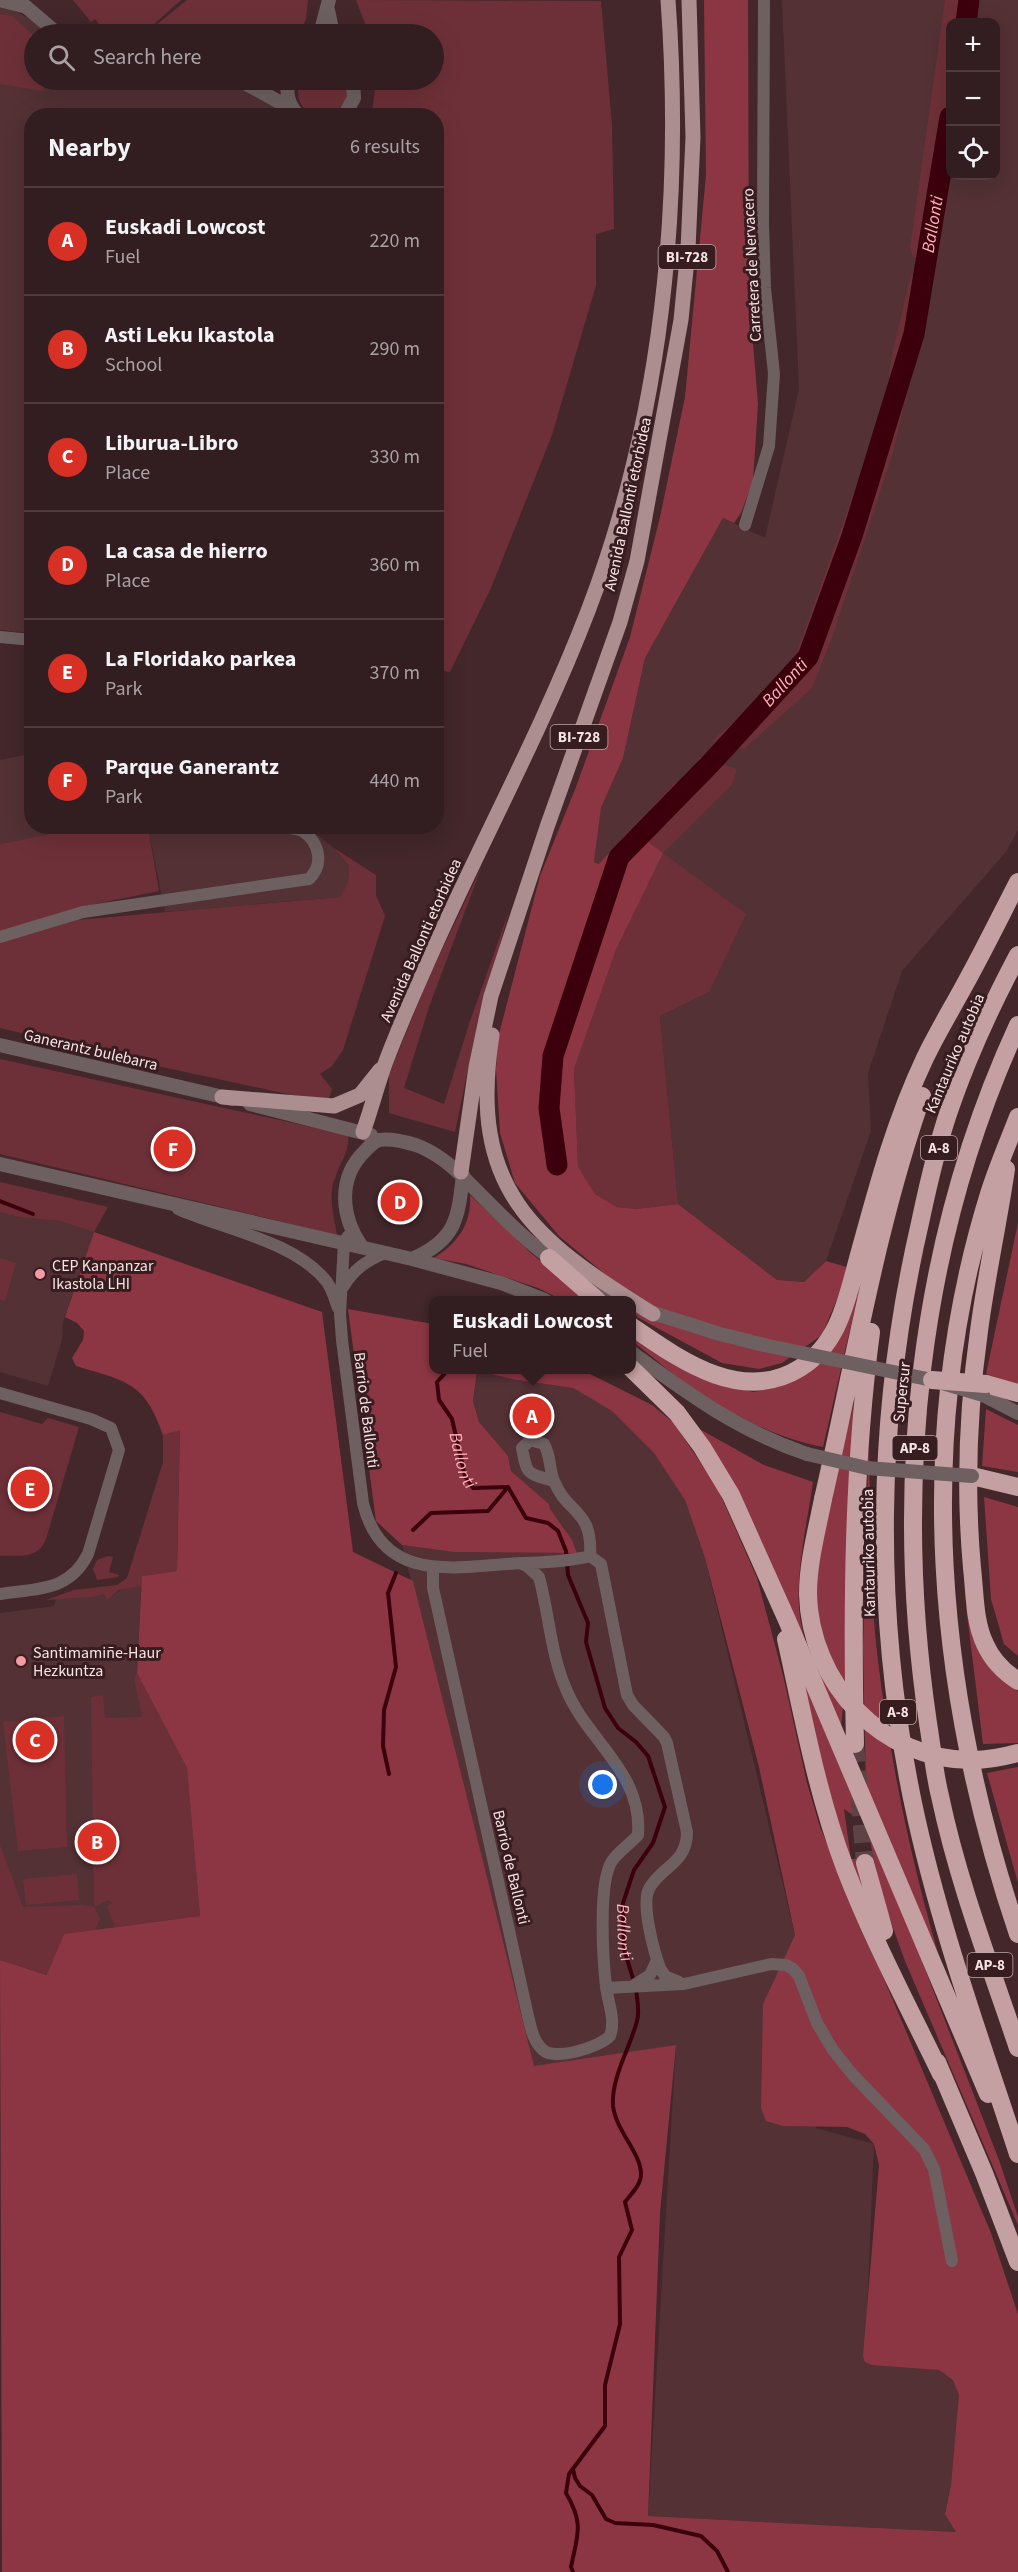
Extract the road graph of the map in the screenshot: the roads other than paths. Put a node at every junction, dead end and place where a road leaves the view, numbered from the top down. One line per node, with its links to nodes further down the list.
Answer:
1 (0, 0): 5 (street)
2 (668, 0): 27 (main road, Avenida Ballonti etorbidea / BI-728)
3 (689, 0): 23 (main road, Avenida Ballonti etorbidea / BI-728)
4 (764, 0): 16 (street, Carretera de Nervacero)
5 (20, 3): 7 (street)
6 (328, 4): 8 (street); 9 (street)
7 (46, 24)
8 (323, 24)
9 (331, 24)
10 (257, 90): 13 (street)
11 (288, 90): 13 (street)
12 (354, 90): 15 (street)
13 (290, 103): 14 (street)
14 (293, 108)
15 (348, 108)
16 (745, 525)
17 (0, 637): 18 (street)
18 (24, 639)
19 (305, 834): 21 (street)
20 (1018, 882): 24 (highway)
21 (0, 937)
22 (1018, 955): 81 (highway, Kantauriko autobia / A-8)
23 (504, 961): 35 (main road, Avenida Ballonti etorbidea / BI-728); 46 (main road)
24 (965, 984): 37 (highway); 51 (highway)
25 (1018, 1025): 79 (highway, Supersur / AP-8)
26 (0, 1045): 28 (street, Ganerantz bulebarra)
27 (385, 1063): 28 (main road); 30 (main road, Avenida Ballonti etorbidea / BI-728)
28 (222, 1097): 30 (street, Ganerantz bulebarra)
29 (1018, 1118): 31 (highway)
30 (363, 1132): 32 (street, Ganerantz bulebarra); 33 (street)
31 (1010, 1138): 70 (highway); 74 (highway)
32 (381, 1140): 33 (street); 35 (street)
33 (356, 1160): 38 (street)
34 (0, 1164): 36 (street)
35 (462, 1173): 40 (street); 41 (street)
36 (155, 1200): 38 (street); 49 (street)
37 (888, 1211): 71 (highway); 72 (highway, bridge)
38 (348, 1237): 39 (street); 42 (street, Barrio de Ballonti)
39 (385, 1253): 41 (street); 42 (street)
40 (549, 1257): 44 (highway); 45 (street)
41 (412, 1259): 43 (street)
42 (341, 1291): 49 (street, Barrio de Ballonti)
43 (535, 1296)
44 (593, 1296)
45 (612, 1296)
46 (625, 1296)
47 (636, 1303): 50 (main road)
48 (636, 1307): 50 (street)
49 (340, 1314): 66 (street, Barrio de Ballonti)
50 (653, 1314): 54 (street, bridge)
51 (636, 1329)
52 (636, 1356): 59 (street, bridge)
53 (636, 1373): 67 (highway)
54 (932, 1380): 55 (highway, bridge)
55 (985, 1390): 57 (highway); 58 (street)
56 (0, 1393): 69 (street)
57 (1018, 1393)
58 (1018, 1413)
59 (979, 1477): 60 (street); 62 (highway)
60 (1018, 1478)
61 (554, 1480): 63 (street)
62 (1018, 1487)
63 (590, 1556): 64 (street, Barrio de Ballonti); 75 (street)
64 (553, 1562): 65 (street, Barrio de Ballonti); 68 (street)
65 (519, 1563): 66 (street, Barrio de Ballonti); 68 (street)
66 (433, 1568): 78 (street, Barrio de Ballonti)
67 (771, 1585): 80 (highway); 81 (highway)
68 (542, 1587): 78 (street, Barrio de Ballonti)
69 (0, 1594)
70 (1018, 1681)
71 (855, 1744)
72 (1018, 1753)
73 (865, 1863): 80 (highway)
74 (1018, 1934)
75 (657, 1960): 76 (street); 77 (street)
76 (684, 1984): 77 (street); 83 (street)
77 (633, 1986): 78 (street)
78 (606, 1988)
79 (1018, 2048)
80 (942, 2074): 84 (highway)
81 (1010, 2128): 82 (highway, Kantauriko autobia / A-8)
82 (1018, 2154)
83 (952, 2261)
84 (1018, 2262)

